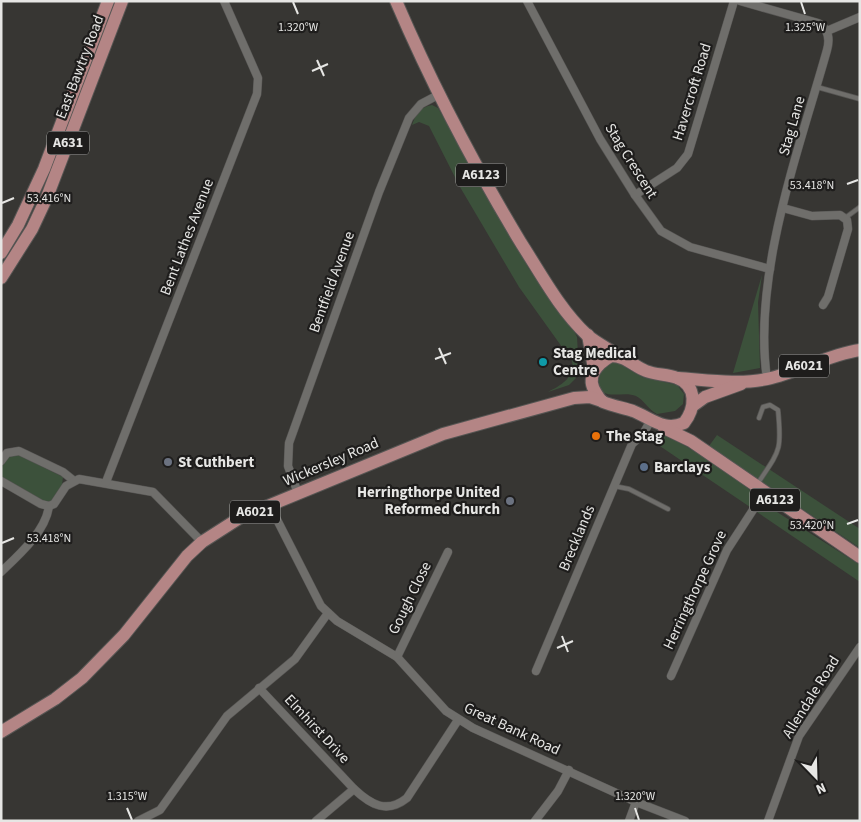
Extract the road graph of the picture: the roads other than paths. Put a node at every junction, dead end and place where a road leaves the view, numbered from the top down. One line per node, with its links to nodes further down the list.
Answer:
1 (108, 1): 17 (main road, East Bawtry Road / A631)
2 (122, 1): 19 (main road, East Bawtry Road / A631)
3 (224, 1): 37 (street, Bent Lathes Avenue)
4 (396, 1): 11 (main road, A6123)
5 (527, 1): 13 (street, Stag Crescent)
6 (734, 1): 13 (street, Havercroft Road)
7 (740, 1): 9 (street)
8 (860, 17): 9 (street)
9 (827, 31): 10 (street, Stag Lane)
10 (817, 87): 12 (lane); 15 (street, Stag Lane)
11 (438, 95): 21 (main road, A6123); 40 (street, Bentfield Avenue)
12 (860, 99)
13 (635, 195): 18 (street, Stag Crescent)
14 (860, 207): 16 (lane)
15 (783, 208): 16 (street); 18 (street, Stag Lane)
16 (844, 218): 20 (street)
17 (1, 254)
18 (770, 269): 26 (street, Stag Lane)
19 (1, 278)
20 (823, 306)
21 (588, 335): 23 (main road, A6123); 24 (main road)
22 (860, 350): 26 (main road, A6021)
23 (619, 356): 24 (main road); 25 (main road, A6021)
24 (593, 371): 28 (main road); 29 (main road)
25 (678, 378): 27 (main road, A6021); 30 (main road)
26 (766, 379): 27 (main road, A6021)
27 (748, 382): 30 (main road, A6021)
28 (574, 398): 29 (main road, Wickersley Road / A6021); 40 (main road, Wickersley Road / A6021)
29 (602, 401): 32 (main road, A6021)
30 (692, 410): 32 (main road, A6021); 33 (main road)
31 (759, 418): 39 (lane)
32 (655, 422): 33 (main road, A6123); 38 (street, Brecklands)
33 (692, 441): 39 (main road, A6123)
34 (1, 461): 35 (street)
35 (73, 480): 37 (street); 41 (street)
36 (1, 481): 41 (street)
37 (106, 482): 44 (street)
38 (614, 486): 43 (lane); 51 (street, Brecklands)
39 (760, 490): 46 (main road, A6123); 52 (street, Herringthorpe Grove)
40 (298, 493): 42 (main road, Wickersley Road / A6021)
41 (49, 506): 47 (street)
42 (270, 506): 44 (main road, Wickersley Road / A6021); 48 (street, Great Bank Road)
43 (668, 509)
44 (202, 542): 55 (main road, Wickersley Road / A6021)
45 (448, 552): 50 (street, Gough Close)
46 (860, 557)
47 (1, 572)
48 (328, 613): 50 (street, Great Bank Road); 53 (street)
49 (860, 646): 64 (street, Allendale Road)
50 (396, 657): 54 (street, Great Bank Road)
51 (536, 671)
52 (671, 676)
53 (259, 688): 57 (street, Elmhirst Drive); 59 (street)
54 (458, 720): 56 (street, Great Bank Road); 57 (street, Elmhirst Drive)
55 (1, 732)
56 (569, 770): 58 (street, Great Bank Road); 61 (street)
57 (354, 789): 60 (street)
58 (636, 802): 62 (street); 63 (street, Great Bank Road)
59 (138, 821)
60 (316, 821)
61 (535, 821)
62 (629, 821)
63 (685, 821)
64 (768, 821)

